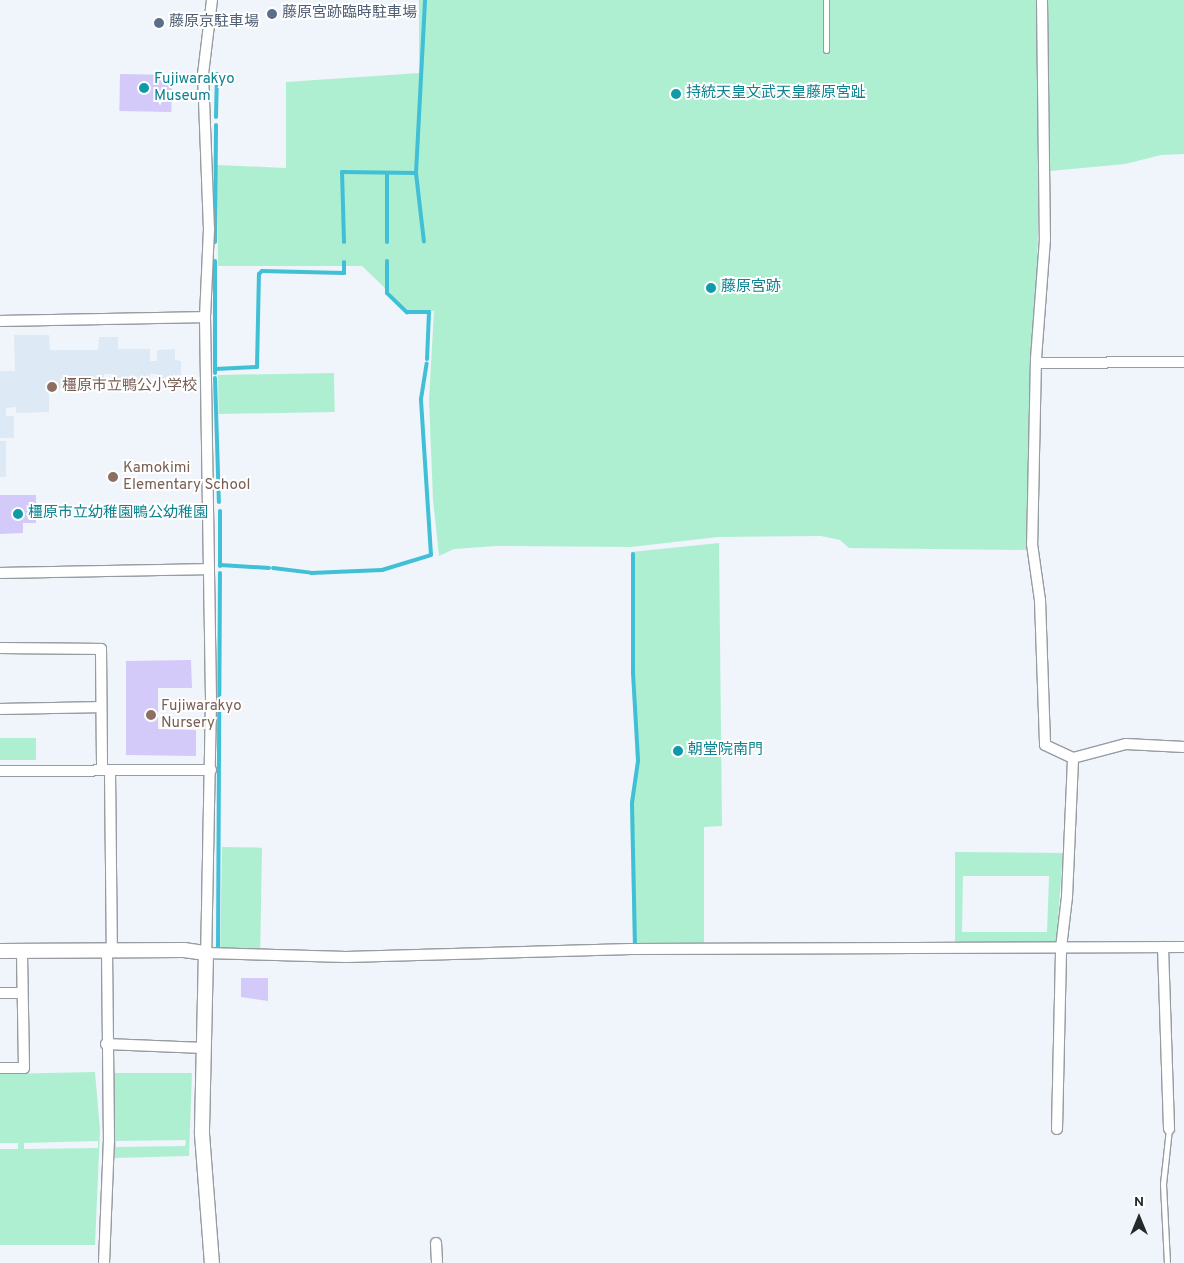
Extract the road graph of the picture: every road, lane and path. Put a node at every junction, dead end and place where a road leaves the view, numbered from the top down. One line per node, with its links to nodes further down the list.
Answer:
1 (212, 0): 5 (street)
2 (826, 0): 4 (lane)
3 (1042, 0): 8 (street)
4 (826, 50)
5 (205, 317): 6 (street); 9 (street)
6 (0, 321)
7 (1184, 362): 8 (street)
8 (1036, 363): 15 (street)
9 (209, 569): 10 (street); 16 (street)
10 (0, 572)
11 (0, 648): 12 (street)
12 (101, 707): 13 (street); 18 (street)
13 (0, 709)
14 (1184, 747): 15 (street)
15 (1073, 758): 21 (street)
16 (211, 770): 18 (street); 25 (street)
17 (0, 771): 18 (street)
18 (106, 771): 24 (street)
19 (1184, 946): 20 (street)
20 (1163, 947): 21 (street); 32 (street)
21 (1060, 948): 25 (street); 31 (street)
22 (0, 950): 23 (street)
23 (22, 950): 24 (street); 27 (street)
24 (109, 950): 25 (street); 28 (street)
25 (206, 953): 29 (street)
26 (0, 993): 27 (street)
27 (22, 993): 30 (street)
28 (106, 1044): 29 (street); 34 (street)
29 (204, 1048): 35 (street)
30 (0, 1068)
31 (1056, 1129)
32 (1169, 1129): 37 (lane)
33 (436, 1243): 36 (street)
34 (104, 1263)
35 (212, 1263)
36 (436, 1263)
37 (1167, 1263)

